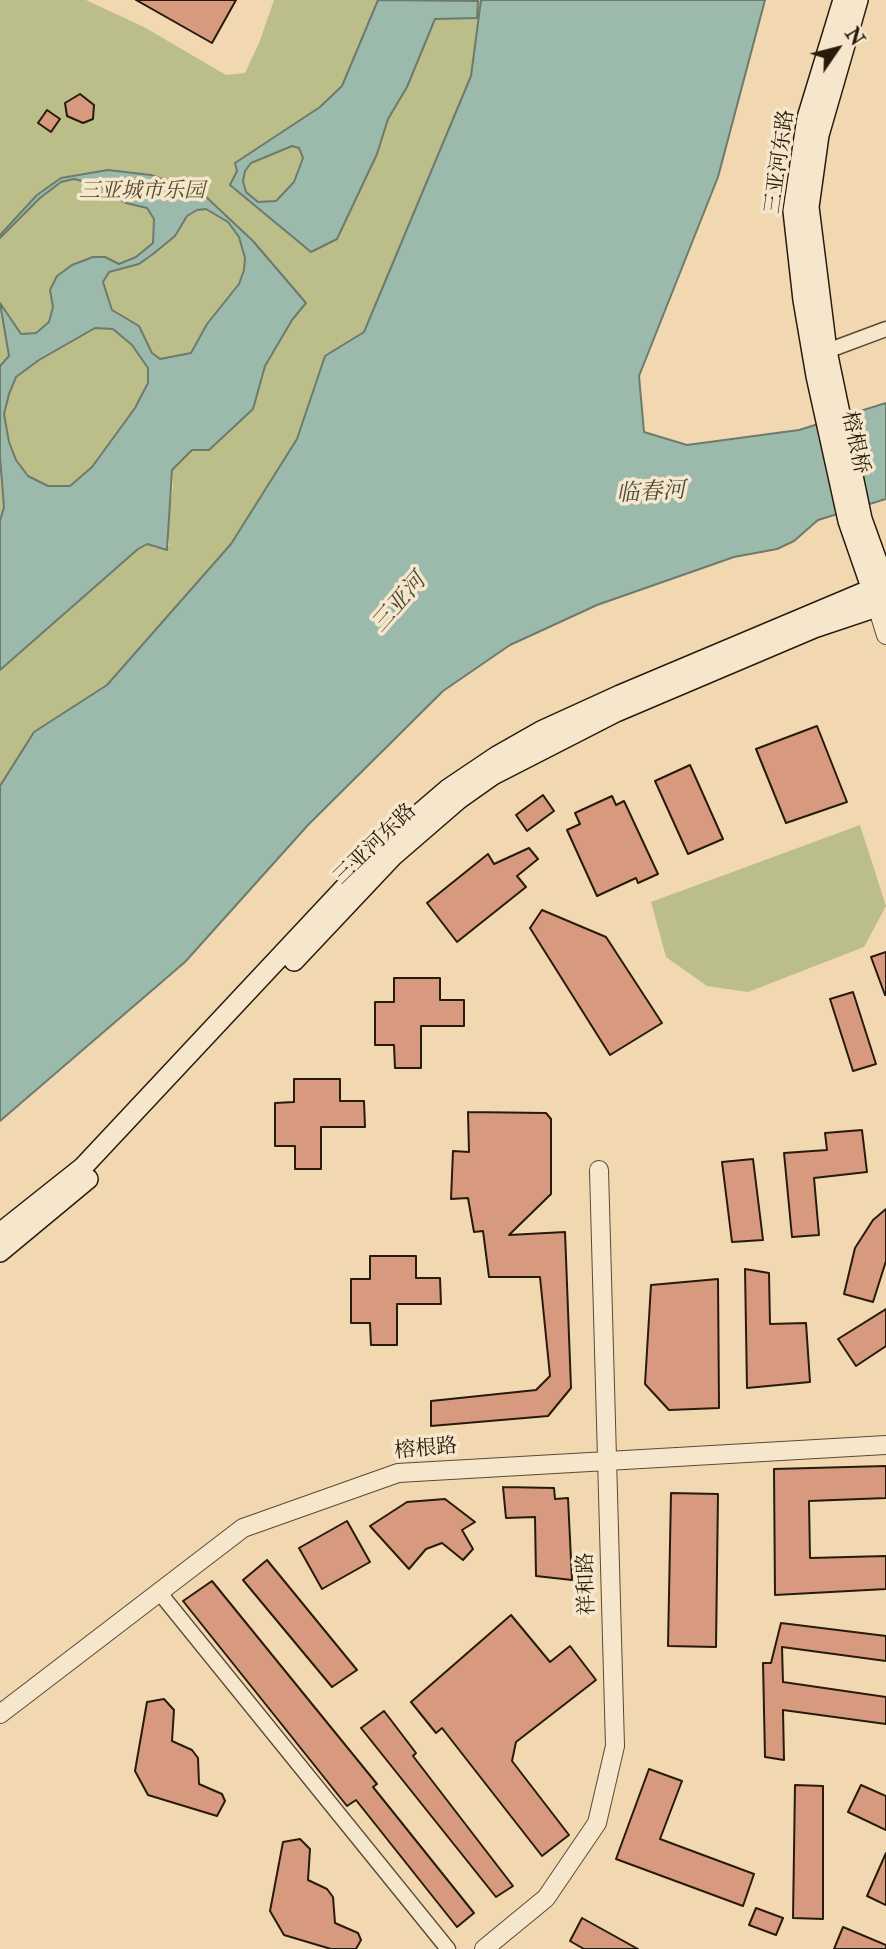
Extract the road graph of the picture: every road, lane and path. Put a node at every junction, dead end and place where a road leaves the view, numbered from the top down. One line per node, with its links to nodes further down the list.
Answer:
1 (843, 0): 5 (main road, 三亚河东路)
2 (858, 0): 4 (main road, 三亚河东路)
3 (886, 329): 4 (street)
4 (827, 351): 5 (main road, 三亚河东路)
5 (824, 375): 6 (main road, 榕根桥)
6 (881, 584): 7 (main road); 10 (main road, 三亚河东路)
7 (882, 605): 8 (street); 11 (main road, 三亚河东路)
8 (886, 635)
9 (599, 1170): 13 (street, 祥和路)
10 (0, 1233)
11 (0, 1252)
12 (886, 1446): 13 (street, 榕根路)
13 (607, 1463): 14 (street, 榕根路); 16 (street, 祥和路)
14 (159, 1592): 15 (street, 榕根路); 17 (street)
15 (0, 1714)
16 (495, 1946)
17 (449, 1949)

